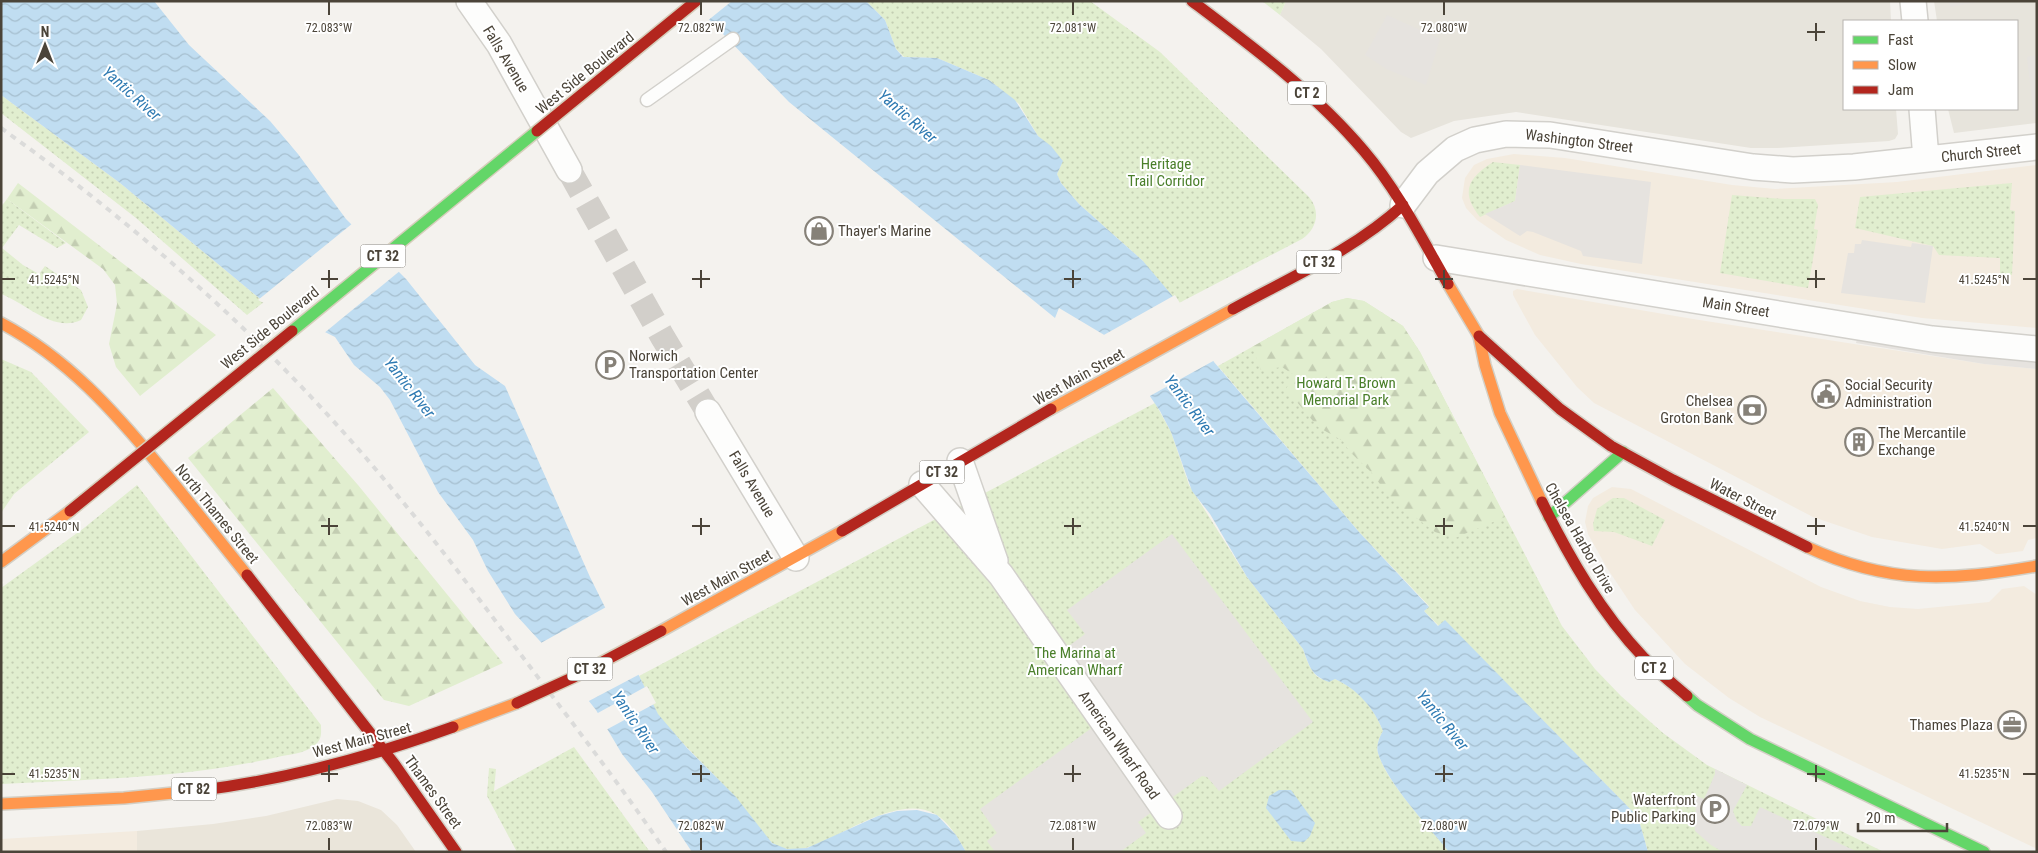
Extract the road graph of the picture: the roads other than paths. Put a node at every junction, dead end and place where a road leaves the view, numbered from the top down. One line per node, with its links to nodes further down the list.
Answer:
1 (469, 1): 11 (street, Falls Avenue)
2 (696, 1): 23 (main road, West Side Boulevard / CT 32, bridge)
3 (1192, 1): 12 (main road, CT 2)
4 (1913, 1): 5 (street)
5 (1915, 20)
6 (733, 39): 7 (lane)
7 (647, 100)
8 (1922, 110): 10 (street)
9 (2037, 146): 10 (street, Church Street)
10 (1926, 159): 12 (street, Washington Street)
11 (570, 170)
12 (1403, 204): 13 (main road, Chelsea Harbor Drive / CT 2); 19 (main road, West Main Street / CT 32)
13 (1436, 258): 15 (main road, Chelsea Harbor Drive / CT 2); 16 (street, Main Street)
14 (1, 323): 26 (main road, North Thames Street)
15 (1479, 336): 18 (main road, Water Street / CT 2); 21 (main road, Chelsea Harbor Drive / CT 2)
16 (2037, 349)
17 (708, 412): 22 (street, Falls Avenue)
18 (1623, 452): 21 (main road); 24 (main road, Water Street / CT 2)
19 (960, 461): 20 (main road, West Main Street / CT 32); 25 (street, American Wharf Road)
20 (922, 484): 22 (main road, West Main Street / CT 32); 25 (street, American Wharf Road)
21 (1549, 517): 30 (main road, Chelsea Harbor Drive / CT 2)
22 (796, 558): 26 (main road, West Main Street / CT 32, bridge)
23 (1, 562)
24 (2037, 566)
25 (1000, 575): 28 (street, American Wharf Road)
26 (384, 750): 27 (main road, West Main Street / CT 82); 29 (main road, Thames Street)
27 (1, 804)
28 (1169, 816)
29 (456, 852)
30 (1984, 852)

